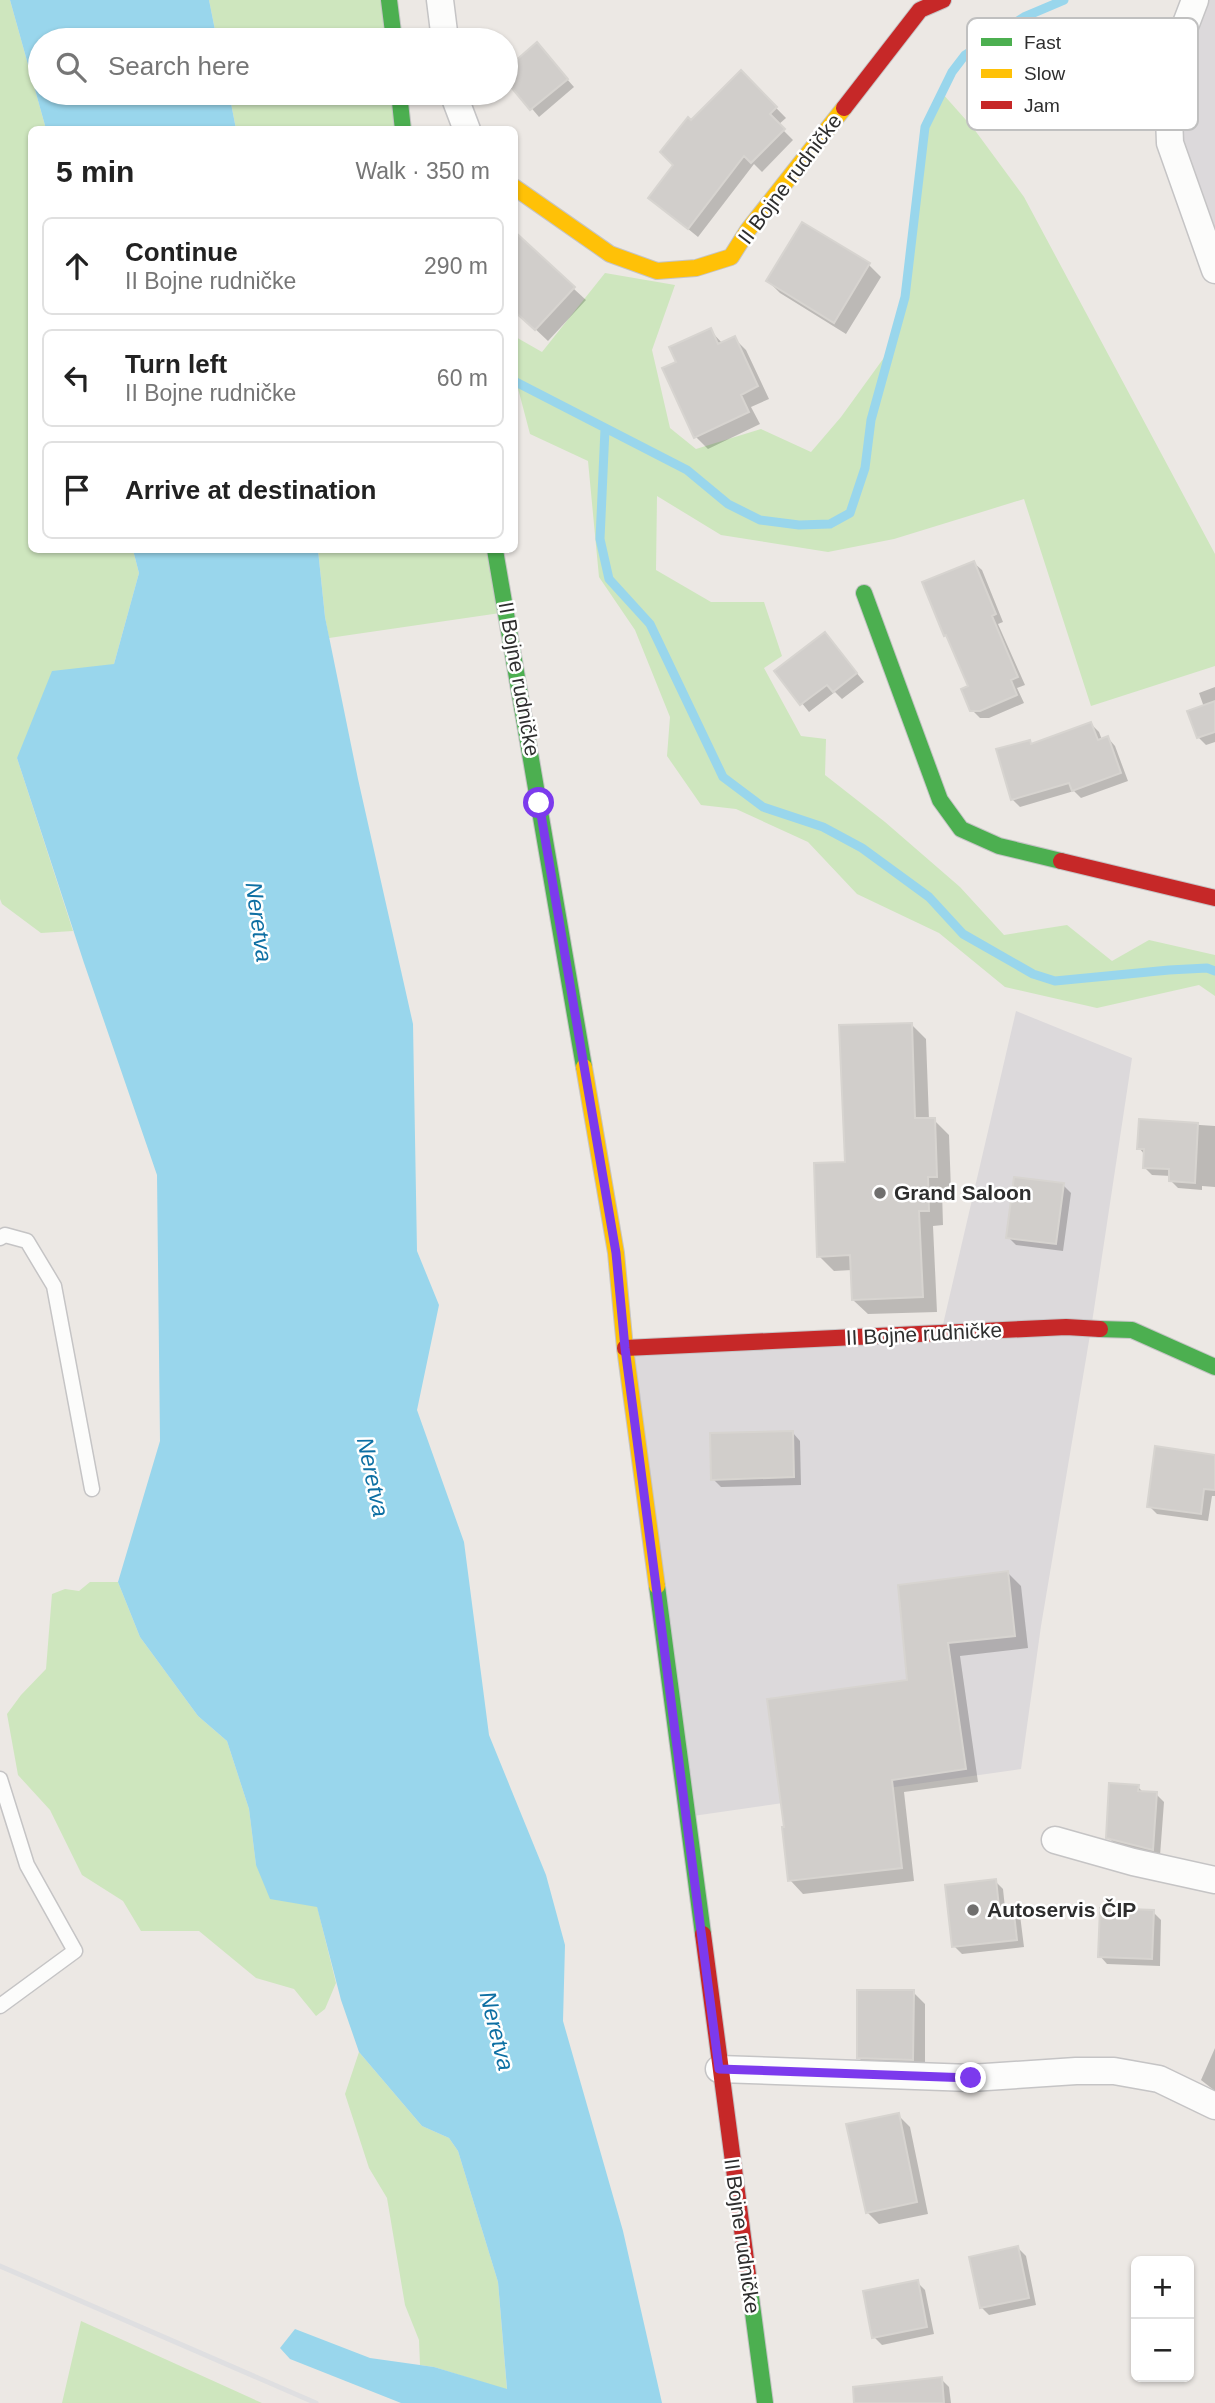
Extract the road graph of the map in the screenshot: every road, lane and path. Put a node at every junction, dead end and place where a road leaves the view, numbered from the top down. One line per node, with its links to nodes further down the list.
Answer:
1 (389, 0): 6 (street)
2 (440, 0): 7 (street)
3 (1195, 0): 5 (street)
4 (925, 3): 13 (street, II Bojne rudničke)
5 (1188, 18)
6 (392, 28)
7 (444, 28)
8 (400, 105): 10 (street)
9 (458, 105): 11 (street)
10 (403, 126)
11 (465, 126)
12 (1170, 130): 14 (street)
13 (518, 190)
14 (1215, 270)
15 (496, 553): 19 (street, II Bojne rudničke)
16 (864, 593): 17 (street)
17 (1215, 898)
18 (0, 1238): 21 (lane)
19 (625, 1348): 20 (street, II Bojne rudničke); 26 (street, II Bojne rudničke)
20 (1215, 1367)
21 (92, 1489)
22 (0, 1779): 25 (lane)
23 (1055, 1840): 24 (street)
24 (1215, 1880)
25 (0, 2006)
26 (719, 2069): 27 (street); 28 (street, II Bojne rudničke)
27 (1215, 2106)
28 (765, 2403)

